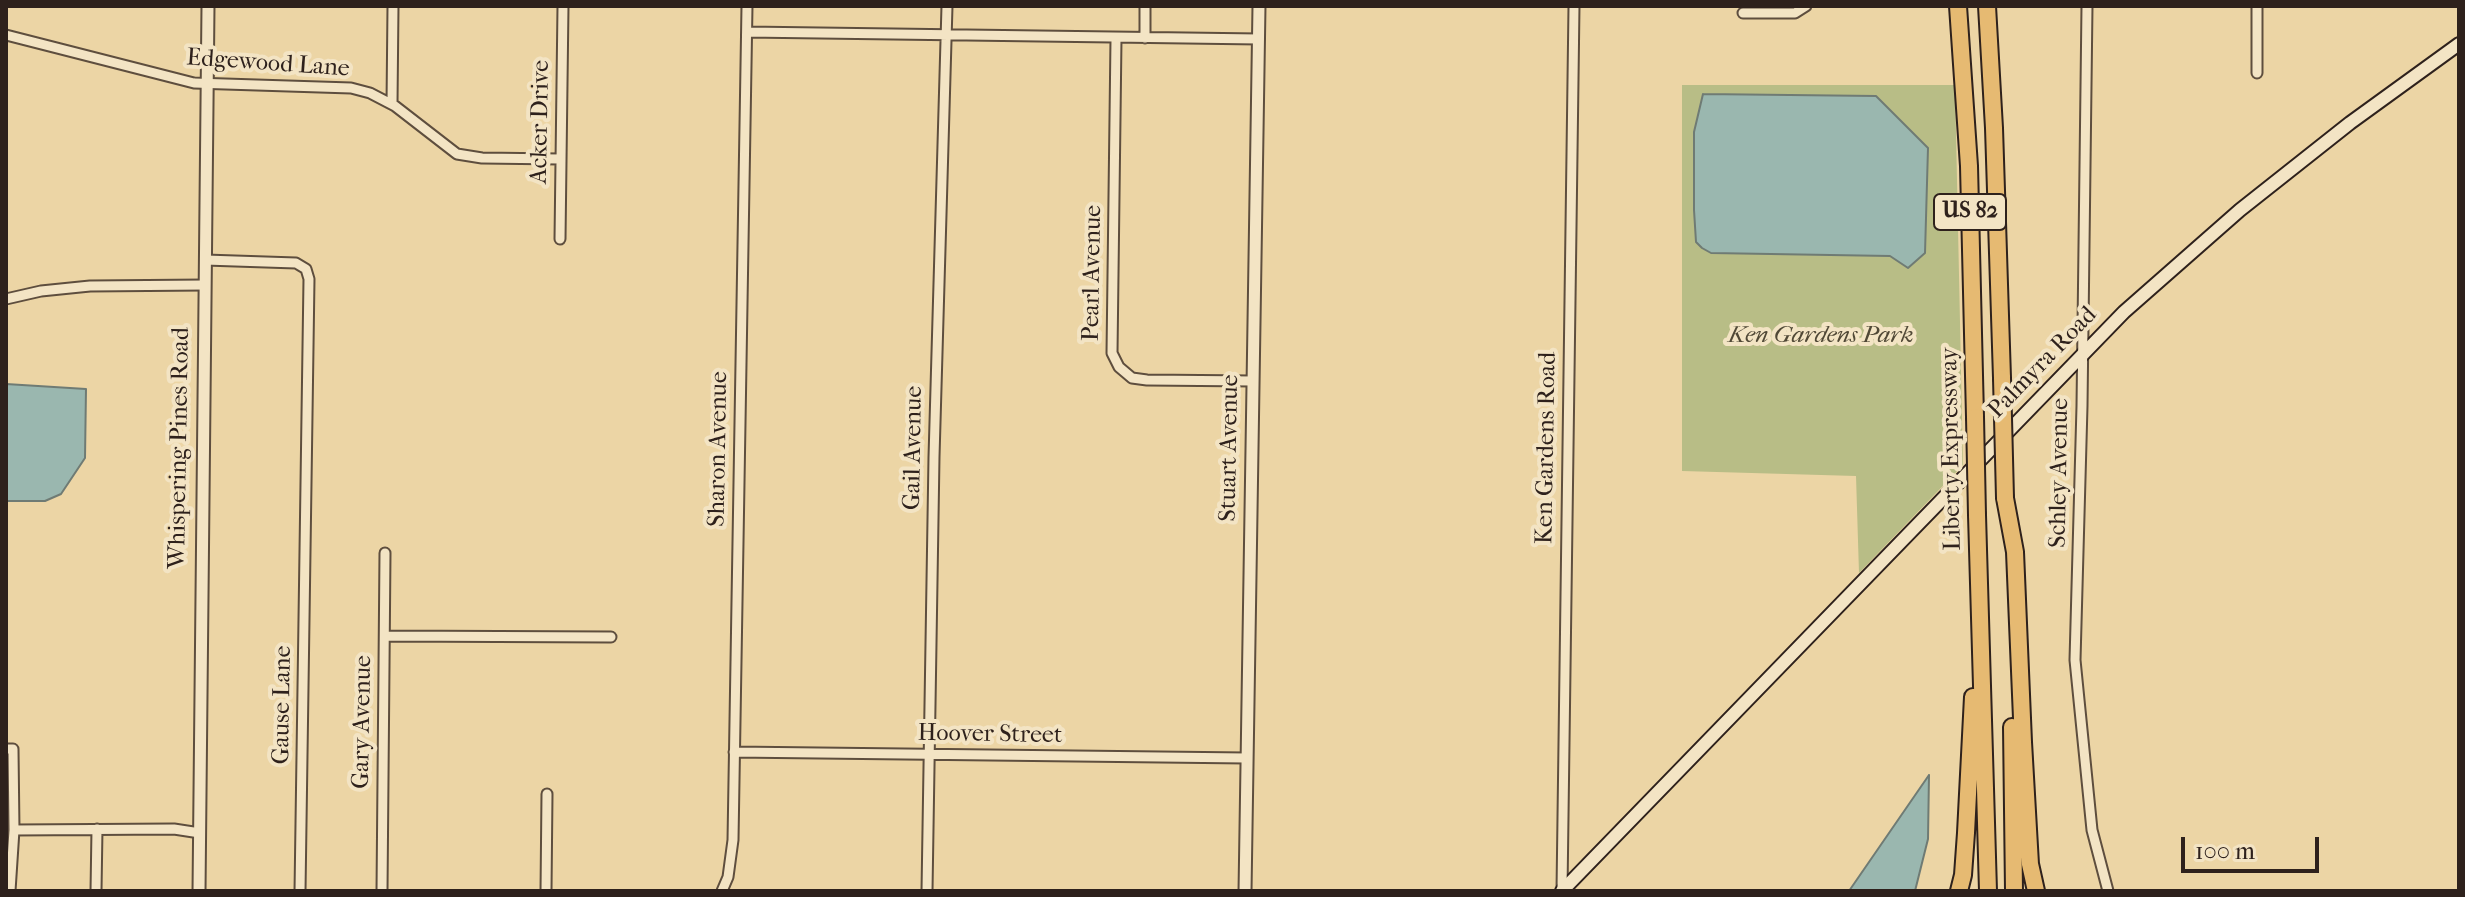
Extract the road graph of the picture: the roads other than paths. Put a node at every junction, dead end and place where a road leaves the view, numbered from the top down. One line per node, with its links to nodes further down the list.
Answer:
1 (208, 6): 23 (street, Whispering Pines Road)
2 (393, 6): 24 (street)
3 (563, 6): 25 (street, Acker Drive)
4 (747, 6): 15 (street, Sharon Avenue)
5 (947, 6): 17 (street, Gail Avenue)
6 (1145, 6): 18 (street)
7 (1259, 6): 20 (street, Stuart Avenue)
8 (1574, 6): 54 (street, Ken Gardens Road)
9 (1806, 6): 14 (street)
10 (1958, 6): 38 (highway, Liberty Expressway / US 82, bridge)
11 (1987, 6): 35 (highway, US 82, bridge)
12 (2087, 6): 30 (street, Schley Avenue)
13 (2257, 6): 22 (street)
14 (1743, 13)
15 (747, 32): 17 (street); 37 (street, Sharon Avenue)
16 (6, 35): 23 (street, Edgewood Lane)
17 (947, 36): 19 (street); 39 (street, Gail Avenue)
18 (1145, 38): 19 (street); 20 (street)
19 (1116, 39): 31 (street, Pearl Avenue)
20 (1259, 39): 31 (street, Stuart Avenue)
21 (2459, 44): 30 (main road, Palmyra Road)
22 (2257, 73)
23 (207, 84): 24 (street, Edgewood Lane); 27 (street, Whispering Pines Road)
24 (392, 104): 25 (street, Edgewood Lane)
25 (560, 159): 26 (street, Acker Drive)
26 (560, 239)
27 (205, 260): 28 (street, Whispering Pines Road); 48 (street, Gause Lane)
28 (205, 285): 29 (street); 44 (street, Whispering Pines Road)
29 (6, 299)
30 (2083, 354): 54 (main road, Palmyra Road); 59 (street, Schley Avenue)
31 (1253, 381): 40 (street, Stuart Avenue)
32 (385, 553): 33 (street, Gary Avenue)
33 (385, 636): 34 (street); 49 (street, Gary Avenue)
34 (611, 637)
35 (2017, 743): 57 (highway); 58 (highway)
36 (6, 749): 43 (street)
37 (734, 752): 39 (street, Hoover Street); 51 (street, Sharon Avenue)
38 (1977, 753): 55 (highway); 56 (highway)
39 (930, 755): 40 (street, Hoover Street); 52 (street, Gail Avenue)
40 (1246, 758): 53 (street, Stuart Avenue)
41 (547, 794): 50 (street)
42 (97, 829): 43 (street); 44 (street); 46 (street)
43 (14, 830): 45 (street)
44 (200, 833): 47 (street, Whispering Pines Road)
45 (10, 891)
46 (96, 891)
47 (199, 891)
48 (300, 891)
49 (382, 891)
50 (546, 891)
51 (722, 891)
52 (927, 891)
53 (1245, 891)
54 (1562, 891)
55 (1959, 891)
56 (1988, 891)
57 (2014, 891)
58 (2036, 891)
59 (2108, 891)

